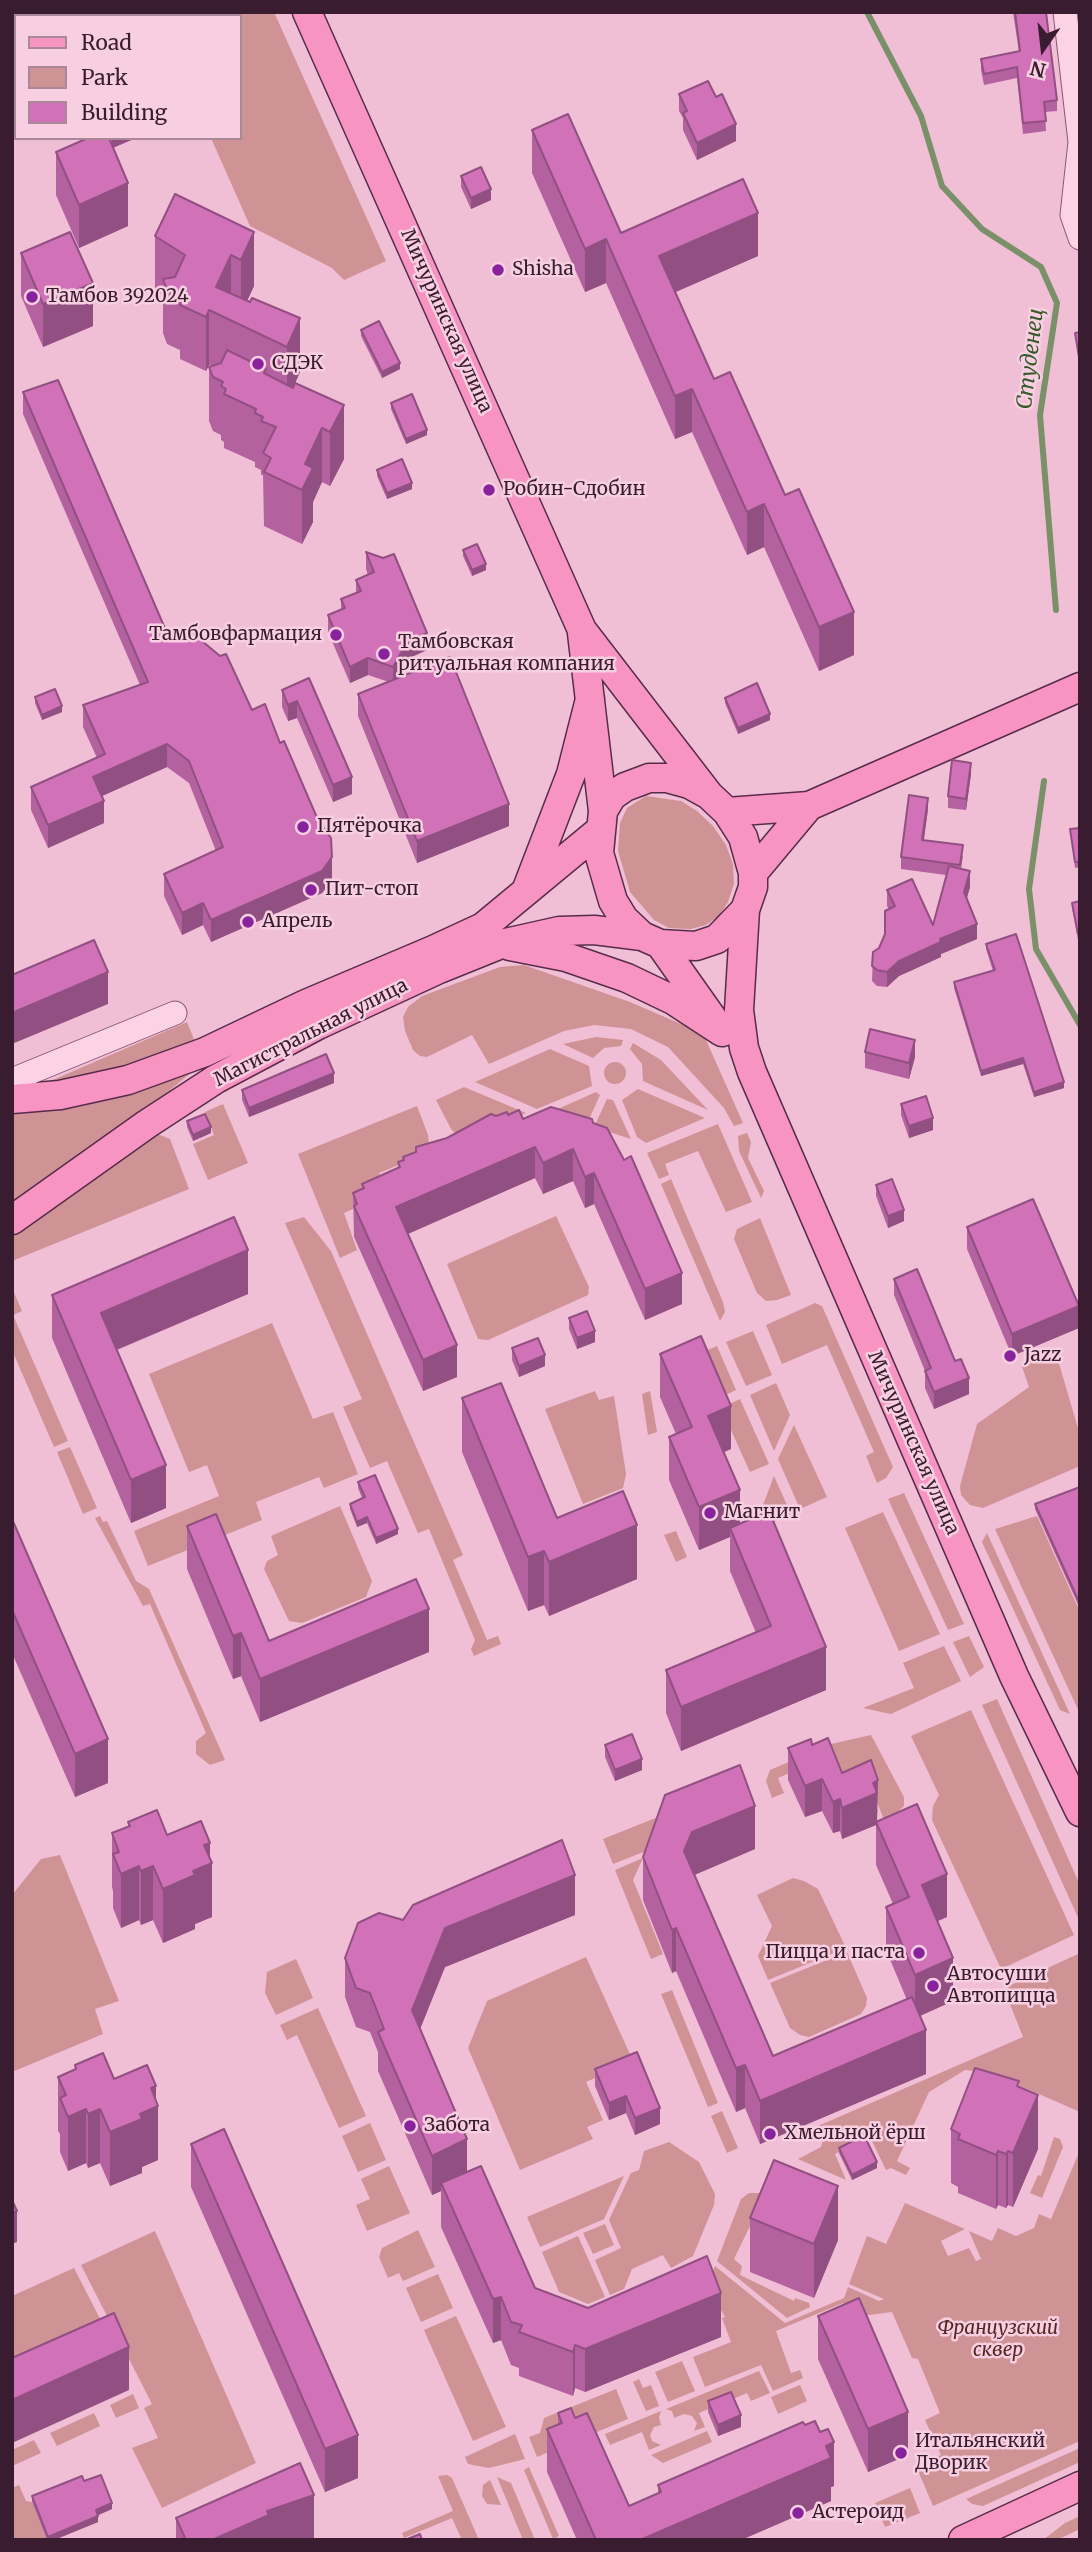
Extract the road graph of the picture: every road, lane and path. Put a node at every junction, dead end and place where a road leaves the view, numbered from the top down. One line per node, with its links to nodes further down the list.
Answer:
1 (307, 12): 4 (main road, Мичуринская улица)
2 (1065, 12): 3 (street)
3 (1080, 238)
4 (582, 630): 6 (main road, Мичуринская улица); 7 (main road, Мичуринская улица)
5 (1080, 687): 8 (main road)
6 (590, 699): 9 (main road, Мичуринская улица); 11 (main road)
7 (718, 804): 8 (main road); 9 (main road); 10 (main road)
8 (809, 806): 10 (main road)
9 (601, 821): 11 (main road, Магистральная улица); 13 (main road)
10 (754, 873): 12 (main road)
11 (525, 893): 15 (main road, Магистральная улица)
12 (746, 910): 13 (main road); 18 (main road, Мичуринская улица)
13 (651, 940): 14 (main road, Магистральная улица); 17 (main road, Мичуринская улица)
14 (500, 944): 15 (main road, Магистральная улица); 17 (main road)
15 (435, 960): 20 (main road); 21 (main road, Магистральная улица)
16 (175, 1013): 19 (street)
17 (722, 1032): 18 (main road, Мичуринская улица)
18 (752, 1072): 22 (main road, Мичуринская улица)
19 (12, 1080)
20 (12, 1099)
21 (12, 1220)
22 (1080, 1812)
23 (1080, 2486): 24 (main road)
24 (963, 2540)

